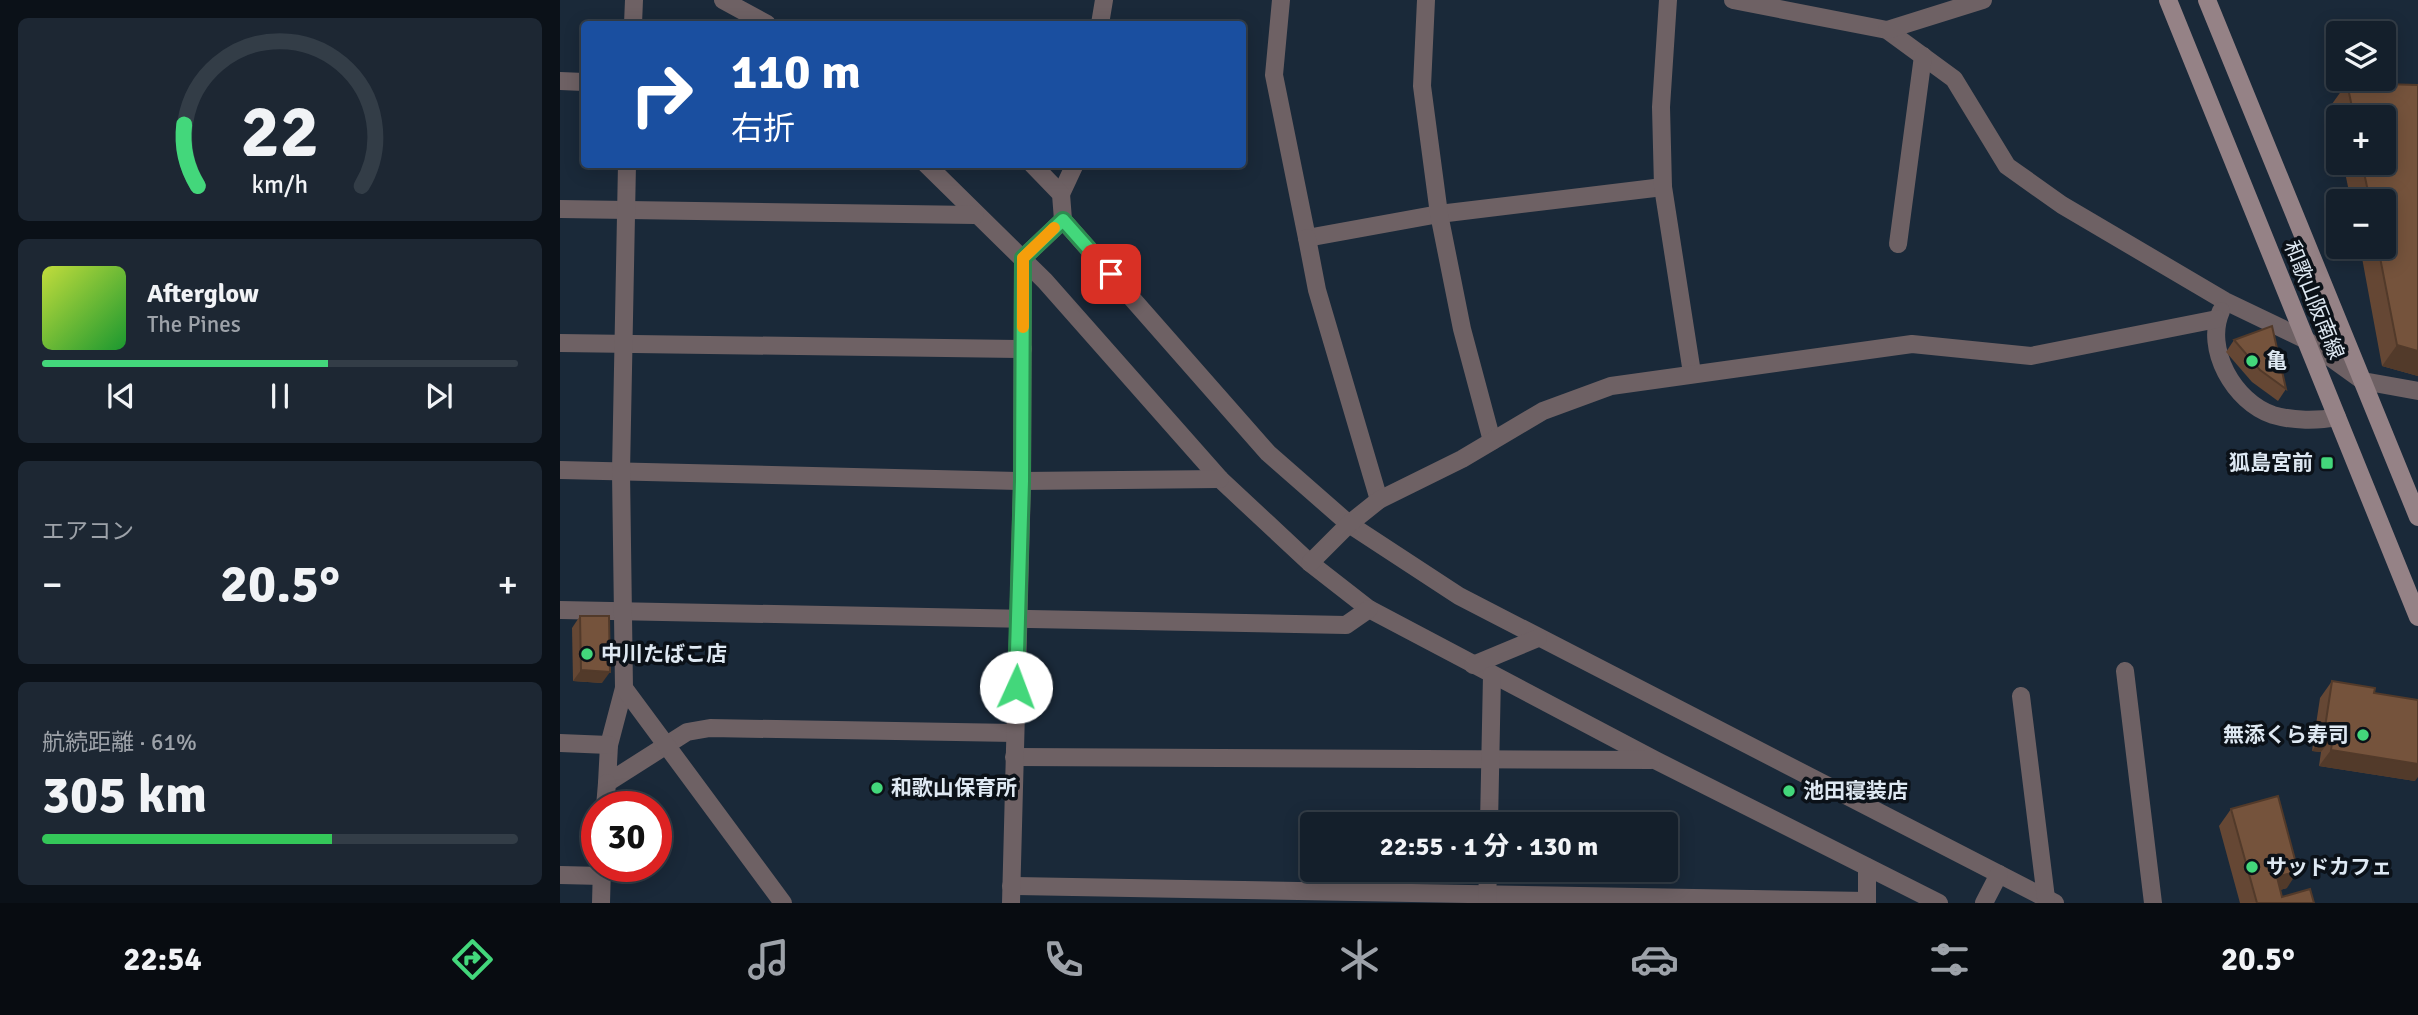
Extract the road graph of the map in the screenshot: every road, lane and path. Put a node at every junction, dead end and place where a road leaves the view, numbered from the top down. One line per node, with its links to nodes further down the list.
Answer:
1 (634, 0): 12 (street)
2 (723, 0): 13 (street)
3 (1104, 0): 14 (street)
4 (1280, 0): 30 (street)
5 (1426, 0): 27 (street)
6 (1668, 0): 23 (street)
7 (1733, 0): 11 (street)
8 (2168, 0): 35 (main road, 和歌山阪南線)
9 (2207, 0): 40 (main road, 和歌山阪南線)
10 (1979, 1): 15 (street)
11 (1783, 4): 15 (street)
12 (633, 21)
13 (762, 21)
14 (1100, 21)
15 (1887, 30): 16 (street)
16 (1923, 56): 31 (street); 33 (street)
17 (560, 81): 18 (street)
18 (581, 82)
19 (627, 168): 26 (street)
20 (930, 168): 28 (street)
21 (1036, 168): 24 (street)
22 (1073, 168): 24 (street)
23 (1663, 187): 27 (street); 39 (street)
24 (1061, 194): 29 (street)
25 (560, 209): 26 (street)
26 (625, 210): 28 (street); 37 (street)
27 (1439, 214): 30 (street); 43 (street)
28 (975, 215): 32 (street)
29 (1063, 220): 32 (street); 50 (street)
30 (1307, 238): 48 (street)
31 (1898, 244)
32 (1023, 258): 38 (street); 46 (street)
33 (2225, 301): 34 (street); 35 (street)
34 (2217, 319): 39 (street); 42 (street)
35 (2306, 340): 40 (street); 42 (main road, 和歌山阪南線)
36 (560, 343): 37 (street)
37 (623, 344): 38 (street); 45 (street)
38 (1023, 349): 47 (street)
39 (1692, 373): 43 (street)
40 (2363, 381): 41 (street); 49 (main road, 和歌山阪南線)
41 (2418, 391)
42 (2337, 417): 55 (main road, 和歌山阪南線)
43 (1492, 441): 48 (street)
44 (560, 470): 45 (street)
45 (621, 472): 47 (street); 54 (street)
46 (1220, 479): 47 (street); 51 (street)
47 (1022, 481): 56 (street)
48 (1379, 500): 50 (street)
49 (2418, 517)
50 (1349, 524): 51 (street); 57 (street)
51 (1310, 563): 52 (street)
52 (1369, 609): 56 (street); 58 (street)
53 (560, 610): 54 (street)
54 (621, 611): 56 (street); 61 (street)
55 (2418, 617)
56 (1018, 619): 63 (street)
57 (1538, 638): 58 (street); 75 (street)
58 (1473, 665): 60 (street)
59 (2125, 671): 86 (street)
60 (1492, 675): 68 (street); 69 (street)
61 (624, 688): 65 (street); 66 (street)
62 (2021, 696): 80 (street)
63 (1015, 733): 66 (street); 67 (street)
64 (560, 743): 65 (street)
65 (609, 744): 70 (street)
66 (666, 746): 70 (street); 83 (street)
67 (1014, 757): 69 (street); 78 (street)
68 (1655, 760): 69 (street); 73 (street)
69 (1491, 761): 72 (street)
70 (607, 783): 71 (street)
71 (607, 791)
72 (1489, 812)
73 (1867, 867): 81 (street); 84 (street)
74 (581, 873): 76 (street)
75 (1999, 874): 80 (street); 85 (street)
76 (560, 875)
77 (602, 882): 82 (street)
78 (1011, 895): 79 (street)
79 (1487, 899): 81 (street)
80 (2051, 901)
81 (1867, 902)
82 (601, 903)
83 (783, 903)
84 (1939, 903)
85 (1983, 903)
86 (2154, 903)

